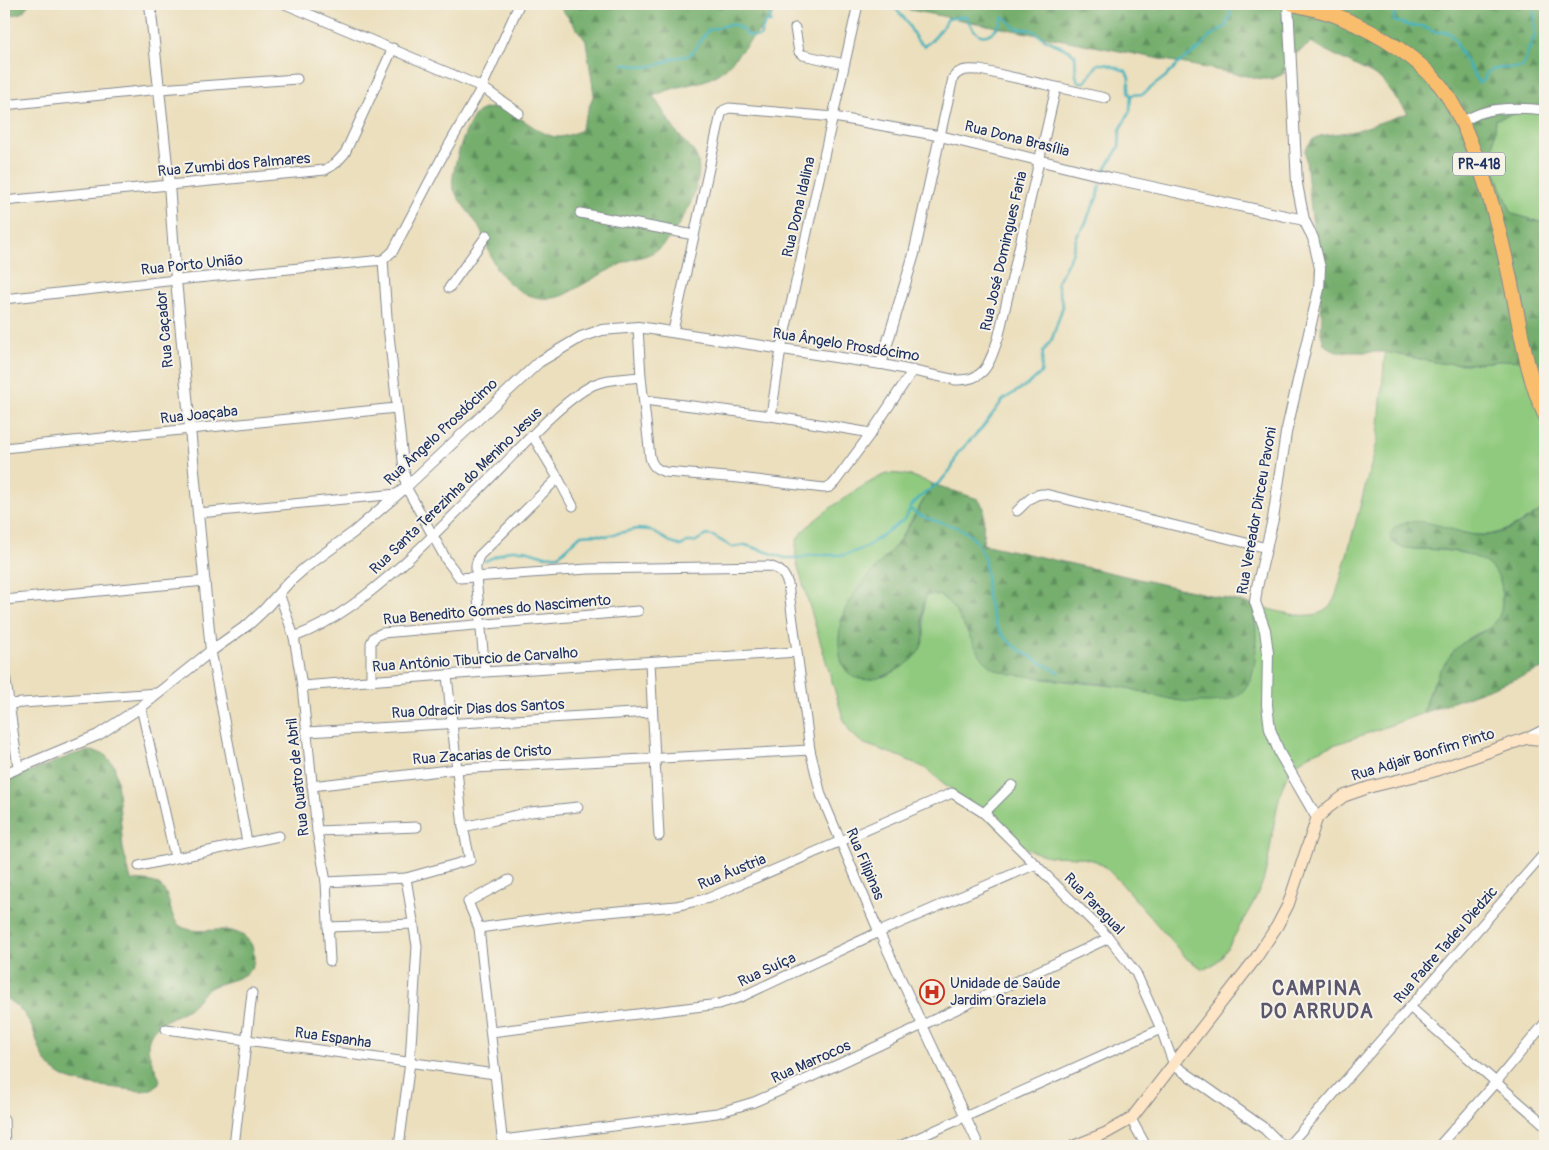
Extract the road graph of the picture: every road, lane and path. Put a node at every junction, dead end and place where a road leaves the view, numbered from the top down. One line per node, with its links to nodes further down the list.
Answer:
1 (150, 4): 13 (street, Rua Caçador)
2 (285, 4): 8 (street)
3 (858, 4): 9 (street, Rua Dona Idalina)
4 (1288, 4): 25 (street, Rua Vereador Dirceu Pavoni)
5 (1293, 4): 19 (highway, PR-418)
6 (518, 6): 11 (street)
7 (795, 28): 9 (street)
8 (393, 48): 11 (street); 22 (street, Rua Zumbi dos Palmares)
9 (844, 64): 18 (street, Rua Dona Idalina)
10 (297, 79): 13 (street)
11 (482, 87): 17 (street); 28 (street)
12 (1056, 88): 14 (street); 20 (street); 21 (street, Rua José Domingues Faria)
13 (160, 89): 15 (street); 22 (street, Rua Caçador)
14 (1105, 98)
15 (4, 105)
16 (1545, 110): 19 (street)
17 (519, 113)
18 (834, 117): 20 (street, Rua Dona Brasília); 26 (street, Rua Dona Brasília); 34 (street, Rua Dona Idalina)
19 (1462, 122): 41 (highway, PR-418)
20 (940, 136): 21 (street, Rua Dona Brasília); 35 (street)
21 (1038, 159): 25 (street, Rua Dona Brasília); 38 (street, Rua José Domingues Faria)
22 (169, 184): 23 (street, Rua Zumbi dos Palmares); 29 (street, Rua Caçador)
23 (4, 201)
24 (580, 212): 26 (street)
25 (1304, 220): 54 (street, Rua Vereador Dirceu Pavoni)
26 (694, 234): 33 (street)
27 (486, 235): 30 (street)
28 (384, 260): 29 (street, Rua Porto União); 40 (street)
29 (176, 280): 31 (street, Rua Porto União); 43 (street, Rua Caçador)
30 (449, 288)
31 (4, 299)
32 (638, 327): 33 (street, Rua Ângelo Prosdócimo); 37 (street); 48 (street, Rua Ângelo Prosdócimo)
33 (673, 331): 34 (street, Rua Ângelo Prosdócimo)
34 (781, 349): 35 (street, Rua Ângelo Prosdócimo); 42 (street, Rua Dona Idalina)
35 (881, 364): 36 (street, Rua Ângelo Prosdócimo)
36 (913, 370): 38 (street, Rua Ângelo Prosdócimo); 44 (street)
37 (641, 377): 39 (street); 45 (street, Rua Santa Terezinha do Menino Jesus)
38 (968, 380)
39 (644, 400): 42 (street); 44 (street)
40 (396, 408): 43 (street, Rua Joaçaba); 48 (street)
41 (1545, 415)
42 (771, 416): 44 (street)
43 (190, 430): 46 (street, Rua Joaçaba); 52 (street, Rua Caçador)
44 (871, 433)
45 (532, 435): 47 (street); 53 (street, Rua Santa Terezinha do Menino Jesus)
46 (4, 448)
47 (558, 478): 50 (street); 55 (street)
48 (406, 487): 49 (street, Rua Ângelo Prosdócimo); 53 (street)
49 (397, 494): 52 (street); 57 (street, Rua Ângelo Prosdócimo)
50 (573, 506)
51 (1017, 511): 54 (street)
52 (198, 513): 56 (street, Rua Caçador)
53 (433, 536): 55 (street); 61 (street, Rua Santa Terezinha do Menino Jesus)
54 (1267, 548): 89 (street, Rua Vereador Dirceu Pavoni)
55 (476, 578): 60 (street); 63 (street, Rua Filipinas)
56 (205, 581): 58 (street); 62 (street, Rua Caçador)
57 (279, 593): 61 (street, Rua Quatro de Abril); 62 (street, Rua Ângelo Prosdócimo)
58 (4, 600)
59 (638, 611): 60 (street, Rua Benedito Gomes do Nascimento)
60 (482, 625): 66 (street); 68 (street, Rua Benedito Gomes do Nascimento)
61 (294, 637): 69 (street, Rua Quatro de Abril)
62 (211, 650): 70 (street, Rua Ângelo Prosdócimo); 95 (street)
63 (797, 652): 64 (street, Rua Antônio Tiburcio de Carvalho); 79 (street, Rua Filipinas)
64 (650, 662): 66 (street, Rua Antônio Tiburcio de Carvalho); 73 (street)
65 (4, 667): 71 (street)
66 (485, 672): 67 (street, Rua Antônio Tiburcio de Carvalho)
67 (447, 675): 68 (street, Rua Antônio Tiburcio de Carvalho); 74 (street)
68 (372, 681): 69 (street, Rua Antônio Tiburcio de Carvalho)
69 (302, 686): 76 (street, Rua Quatro de Abril)
70 (157, 693): 71 (street); 72 (street, Rua Ângelo Prosdócimo)
71 (9, 704): 81 (street)
72 (142, 707): 81 (street, Rua Ângelo Prosdócimo); 98 (street)
73 (651, 712): 74 (street, Rua Odracir Dias dos Santos); 80 (street)
74 (452, 725): 76 (street, Rua Odracir Dias dos Santos); 82 (street)
75 (1545, 729): 77 (street)
76 (307, 732): 85 (street, Rua Quatro de Abril)
77 (1527, 738): 78 (main road, Rua Adjair Bonfim Pinto); 89 (main road, Rua Adjair Bonfim Pinto)
78 (1545, 740)
79 (810, 750): 80 (street, Rua Zacarias de Cristo); 96 (street, Rua Filipinas)
80 (654, 758): 82 (street, Rua Zacarias de Cristo); 94 (street)
81 (18, 767): 83 (street, Rua Ângelo Prosdócimo)
82 (457, 769): 85 (street, Rua Zacarias de Cristo); 91 (street)
83 (4, 774)
84 (1012, 785): 88 (street)
85 (312, 786): 92 (street, Rua Quatro de Abril)
86 (952, 793): 88 (street, Rua Paragual); 96 (street, Rua Áustria)
87 (578, 807): 91 (street)
88 (984, 813): 99 (street, Rua Paragual)
89 (1317, 818): 119 (main road)
90 (417, 827): 92 (street)
91 (463, 827): 101 (street)
92 (317, 831): 103 (street, Rua Quatro de Abril)
93 (278, 836): 95 (street)
94 (659, 836)
95 (247, 842): 98 (street)
96 (840, 842): 106 (street, Rua Áustria); 107 (street, Rua Filipinas)
97 (1545, 853): 111 (street, Rua Padre Tadeu Diedzic)
98 (175, 857): 100 (street)
99 (1036, 864): 107 (street, Rua Suíça); 108 (street, Rua Paragual)
100 (139, 866)
101 (406, 878): 103 (street); 104 (street)
102 (509, 880): 106 (street)
103 (326, 882): 105 (street, Rua Quatro de Abril)
104 (414, 924): 105 (street); 118 (street)
105 (328, 927): 109 (street, Rua Quatro de Abril)
106 (479, 928): 116 (street)
107 (879, 932): 113 (street, Rua Filipinas); 116 (street, Rua Suíça)
108 (1109, 938): 113 (street, Rua Marrocos); 115 (street, Rua Paragual)
109 (330, 961)
110 (252, 993): 117 (street)
111 (1410, 1006): 121 (street); 135 (street, Rua Padre Tadeu Diedzic)
112 (1545, 1023): 121 (street)
113 (923, 1025): 122 (street, Rua Filipinas); 126 (street, Rua Marrocos)
114 (166, 1029): 117 (street, Rua Espanha)
115 (1161, 1029): 119 (street, Rua Paragual); 122 (street)
116 (491, 1032): 120 (street)
117 (248, 1040): 118 (street, Rua Espanha); 128 (street)
118 (410, 1062): 120 (street, Rua Espanha); 129 (street)
119 (1174, 1065): 123 (main road); 134 (street)
120 (496, 1074): 126 (street)
121 (1496, 1082): 125 (street); 136 (street)
122 (966, 1118): 130 (street); 131 (street, Rua Filipinas)
123 (1131, 1119): 132 (main road); 133 (street)
124 (4, 1120): 127 (street)
125 (1545, 1125)
126 (503, 1143)
127 (5, 1146)
128 (234, 1146)
129 (399, 1146)
130 (900, 1146)
131 (979, 1146)
132 (1074, 1146)
133 (1146, 1146)
134 (1282, 1146)
135 (1288, 1146)
136 (1439, 1146)

